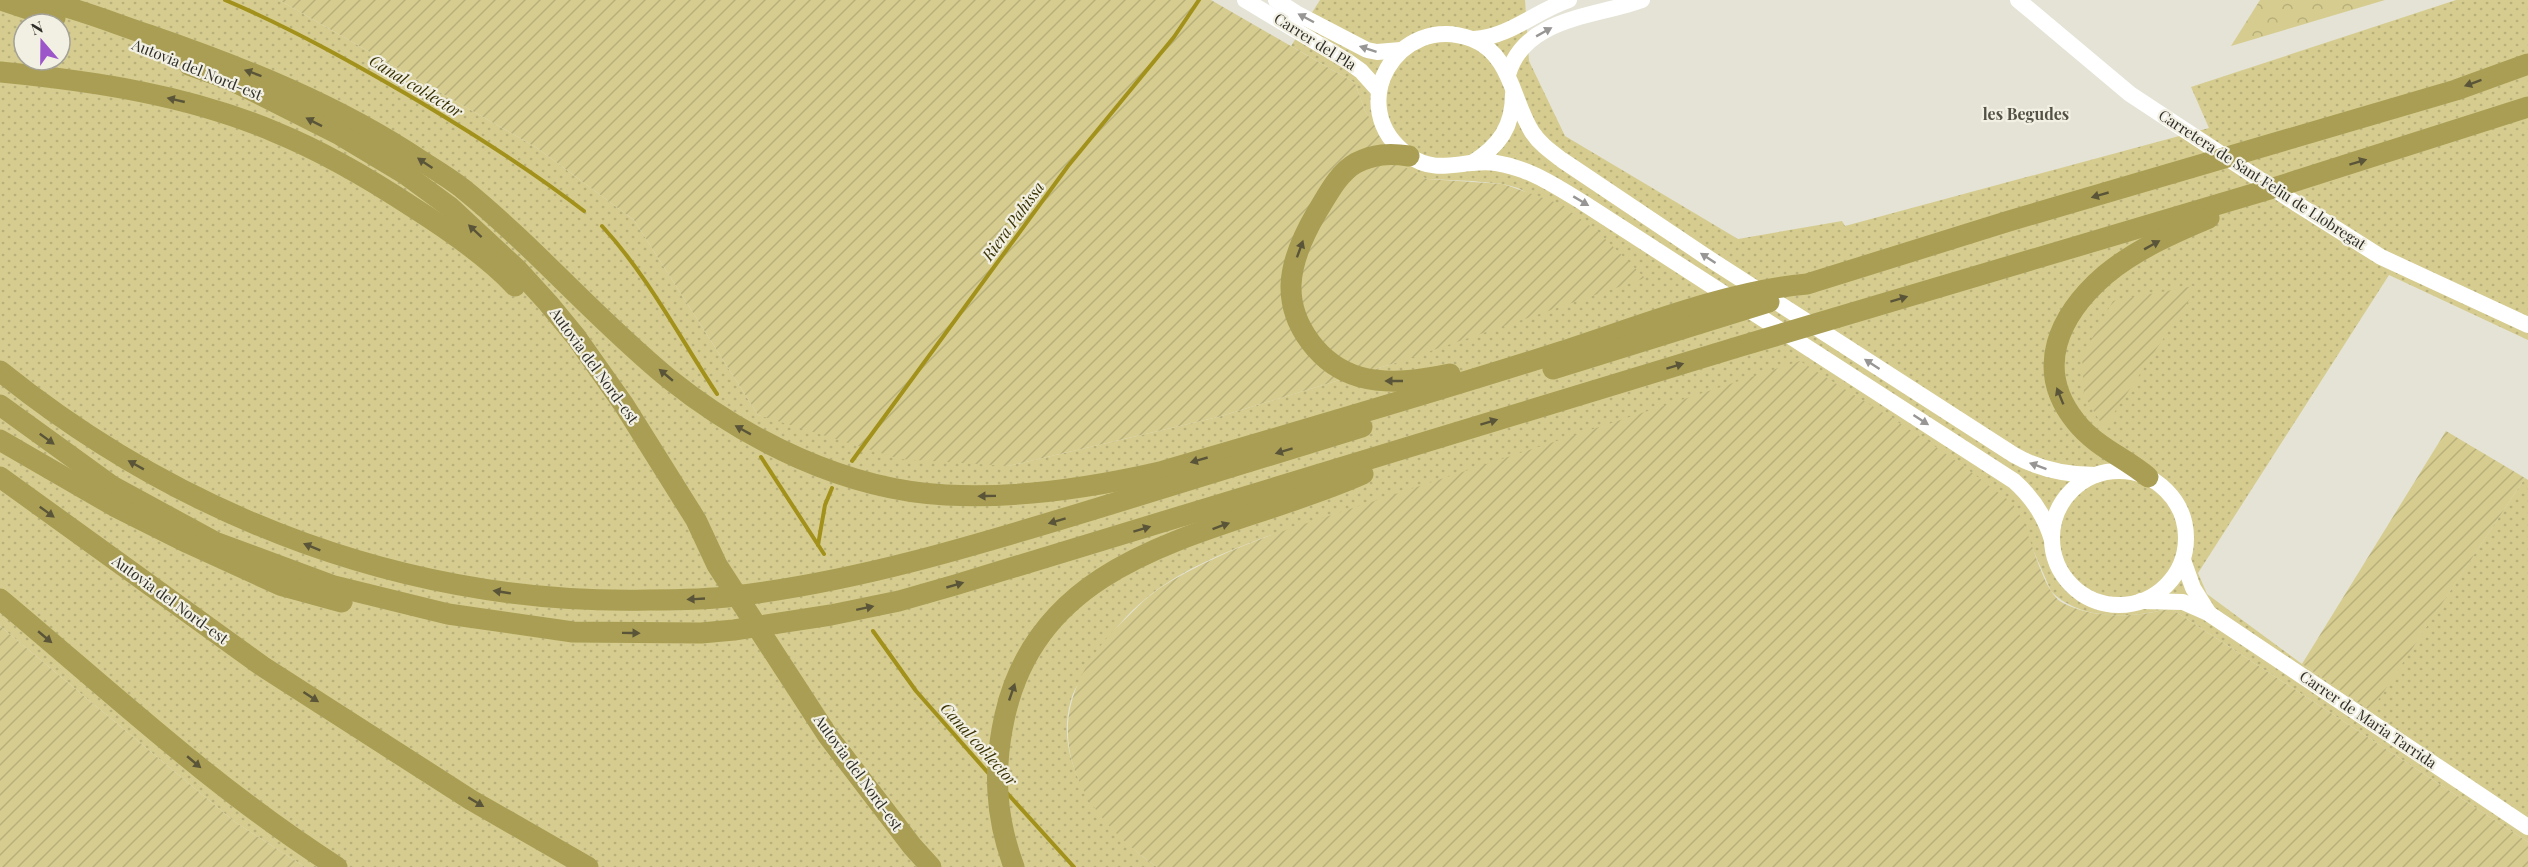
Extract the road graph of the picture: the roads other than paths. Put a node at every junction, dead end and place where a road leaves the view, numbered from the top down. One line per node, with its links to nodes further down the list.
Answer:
1 (1, 0): 31 (highway, Autovia del Nord-est, one-way to 1)
2 (40, 0): 21 (highway, one-way to 2)
3 (1245, 0): 13 (main road, Carrer del Pla)
4 (1276, 0): 9 (main road, Carrer del Pla, one-way to 4)
5 (1569, 0): 8 (main road)
6 (1642, 0): 12 (main road, one-way to 6)
7 (2018, 0): 20 (main road, Carretera de Sant Feliu de Llobregat)
8 (1474, 39): 9 (main road); 12 (main road)
9 (1401, 50): 13 (main road)
10 (2528, 64): 19 (highway, one-way to 19)
11 (0, 72): 31 (highway, one-way to 11)
12 (1508, 75): 14 (main road)
13 (1379, 91): 16 (main road)
14 (1514, 94): 17 (main road); 26 (main road, one-way to 14)
15 (2528, 107): 18 (highway, one-way to 15)
16 (1409, 156): 17 (main road); 21 (highway, one-way to 16)
17 (1471, 163): 29 (main road, one-way to 29)
18 (2234, 203): 24 (highway, one-way to 18); 28 (highway, one-way to 18)
19 (1783, 291): 21 (highway); 21 (highway)
20 (2528, 325)
21 (1656, 329): 22 (highway, one-way to 22)
22 (0, 371)
23 (0, 405): 35 (highway, one-way to 35)
24 (1460, 431): 35 (highway, one-way to 24); 40 (highway, one-way to 24)
25 (0, 441): 35 (highway)
26 (2095, 475): 28 (main road); 29 (main road)
27 (0, 477): 38 (highway, Autovia del Nord-est, one-way to 38)
28 (2148, 477): 30 (main road)
29 (2052, 540): 33 (main road)
30 (2183, 560): 33 (main road); 34 (main road)
31 (717, 565): 39 (highway, Autovia del Nord-est)
32 (0, 599): 37 (highway, one-way to 37)
33 (2141, 601): 34 (main road)
34 (2208, 613): 36 (main road, Carrer de Maria Tarrida)
35 (573, 632)
36 (2528, 827)
37 (337, 867)
38 (588, 867)
39 (931, 867)
40 (1014, 867)

